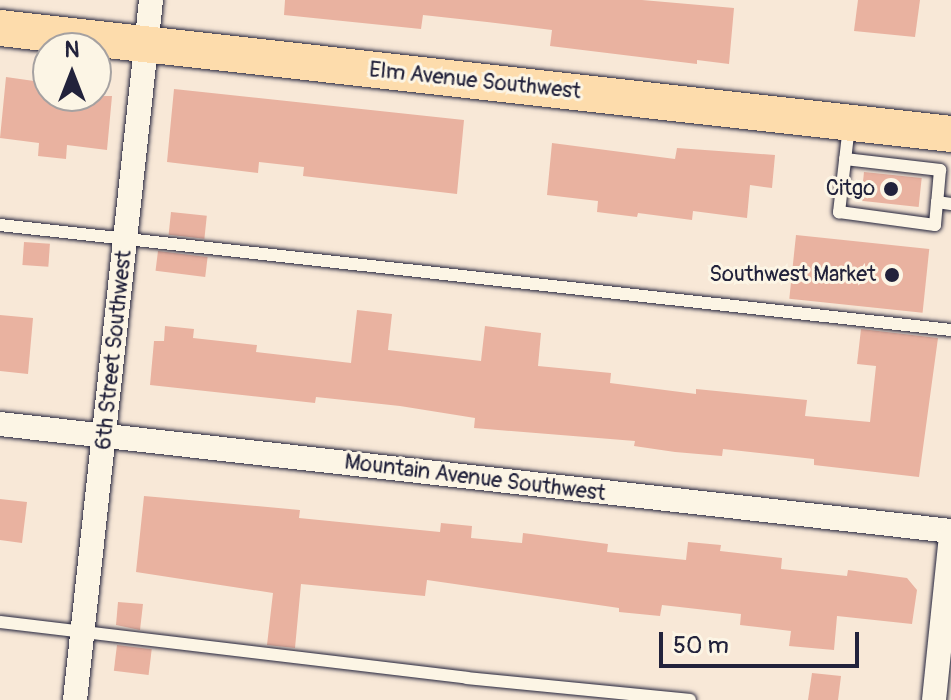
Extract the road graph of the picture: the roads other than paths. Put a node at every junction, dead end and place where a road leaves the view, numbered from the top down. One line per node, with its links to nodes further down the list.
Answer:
1 (151, 0): 3 (street, 6th Street Southwest)
2 (0, 28): 3 (main road, Elm Avenue Southwest)
3 (145, 45): 4 (main road, Elm Avenue Southwest); 10 (street, 6th Street Southwest)
4 (849, 123): 5 (main road, Elm Avenue Southwest); 6 (lane)
5 (951, 134)
6 (845, 159): 7 (lane); 7 (lane)
7 (937, 202): 8 (lane)
8 (951, 204)
9 (0, 225): 10 (lane)
10 (127, 238): 11 (lane); 13 (street, 6th Street Southwest)
11 (951, 330)
12 (0, 424): 13 (street, Mountain Avenue Southwest)
13 (105, 436): 14 (street, Mountain Avenue Southwest); 16 (street, 6th Street Southwest)
14 (951, 533): 19 (street)
15 (0, 622): 16 (lane)
16 (82, 631): 17 (street, 6th Street Southwest); 18 (lane)
17 (75, 700)
18 (690, 700)
19 (934, 700)

